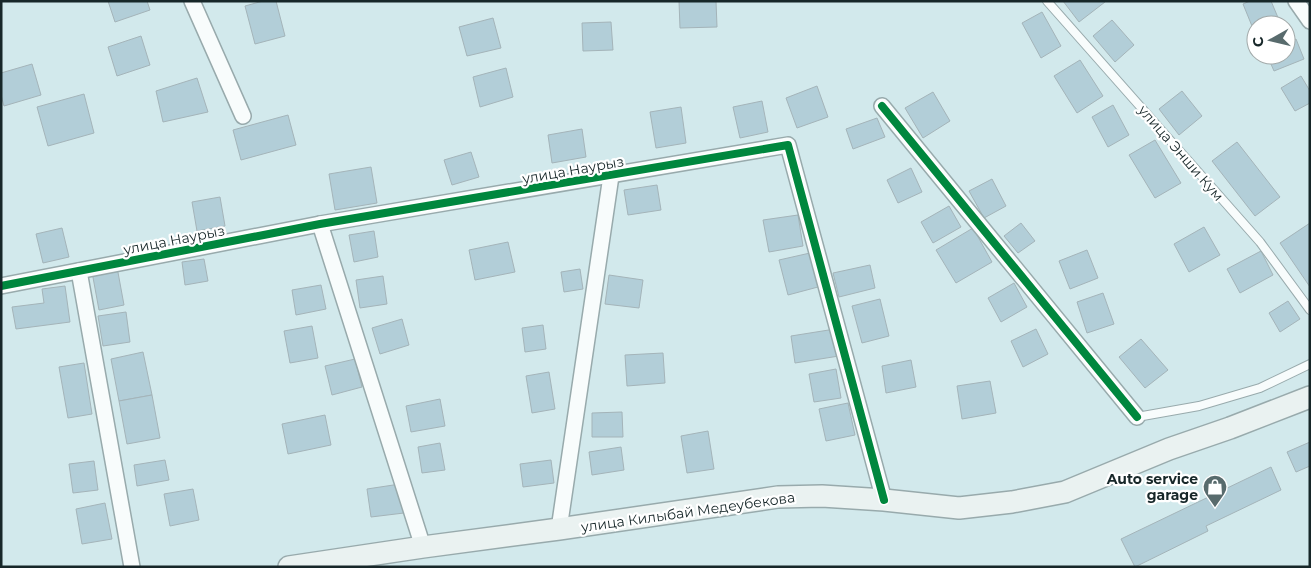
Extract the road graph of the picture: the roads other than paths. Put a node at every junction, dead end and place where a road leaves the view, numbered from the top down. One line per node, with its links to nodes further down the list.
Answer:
1 (192, 1): 6 (street)
2 (1047, 1): 11 (lane, улица Энши Кум)
3 (1296, 1): 4 (street)
4 (1310, 21)
5 (882, 106): 14 (street)
6 (243, 116)
7 (611, 176): 8 (street, улица Наурыз); 15 (street, улица Наурыз); 16 (street, улица Наурыз)
8 (320, 224): 9 (street, улица Наурыз); 17 (street)
9 (79, 271): 10 (street, улица Наурыз); 18 (street)
10 (1, 286)
11 (1310, 310)
12 (1310, 364): 14 (lane)
13 (1310, 397): 15 (main road, улица Килыбай Медеубекова)
14 (1137, 417)
15 (884, 500): 16 (main road, улица Килыбай Медеубекова)
16 (559, 529): 17 (main road, улица Килыбай Медеубекова)
17 (423, 547): 19 (main road, улица Килыбай Медеубекова)
18 (132, 567)
19 (289, 567)

